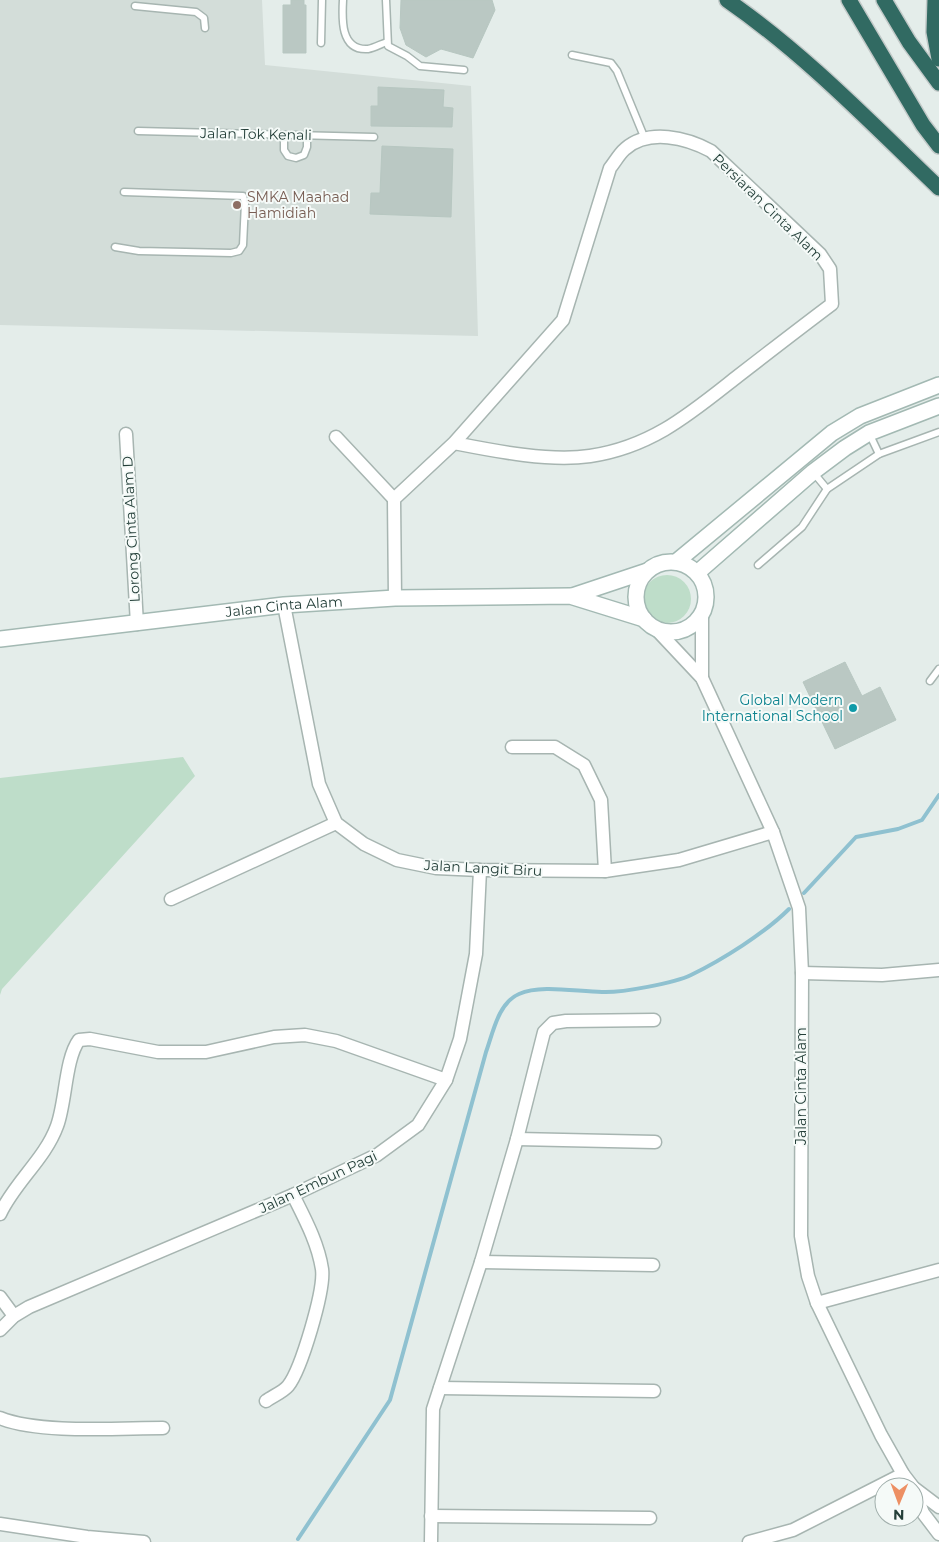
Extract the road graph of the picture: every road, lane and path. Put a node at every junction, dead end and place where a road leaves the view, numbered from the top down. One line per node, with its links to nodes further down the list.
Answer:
1 (322, 0): 10 (lane)
2 (343, 0): 11 (lane)
3 (386, 0): 11 (lane)
4 (727, 0): 22 (highway)
5 (849, 0): 21 (highway)
6 (884, 0): 15 (highway)
7 (935, 0): 13 (highway)
8 (135, 6): 9 (lane)
9 (205, 28)
10 (321, 43)
11 (387, 44): 14 (lane)
12 (572, 55): 20 (lane)
13 (939, 59)
14 (464, 70)
15 (939, 83)
16 (138, 131): 17 (lane, Jalan Tok Kenali)
17 (284, 135): 18 (lane, Jalan Tok Kenali); 18 (lane)
18 (307, 135): 19 (lane, Jalan Tok Kenali)
19 (374, 137)
20 (645, 139): 31 (street, Persiaran Cinta Alam); 31 (street, Persiaran Cinta Alam)
21 (939, 146)
22 (939, 188)
23 (124, 192): 24 (lane)
24 (115, 247)
25 (939, 385): 36 (street)
26 (939, 406): 28 (street)
27 (939, 432): 32 (lane)
28 (869, 433): 32 (lane); 33 (street)
29 (126, 434): 45 (street, Lorong Cinta Alam D)
30 (336, 437): 35 (street)
31 (454, 443): 35 (street, Persiaran Cinta Alam)
32 (879, 454): 34 (lane)
33 (813, 472): 34 (lane); 39 (street)
34 (827, 489): 37 (lane)
35 (394, 500): 41 (street)
36 (676, 562): 38 (street); 39 (street)
37 (758, 565)
38 (647, 571): 40 (street, Jalan Cinta Alam); 44 (street)
39 (697, 572): 43 (street)
40 (570, 596): 41 (street, Jalan Cinta Alam); 44 (street, Jalan Cinta Alam)
41 (395, 598): 42 (street, Jalan Cinta Alam)
42 (284, 605): 45 (street, Jalan Cinta Alam); 52 (street)
43 (702, 614): 46 (street); 49 (street, Jalan Cinta Alam)
44 (644, 619): 46 (street)
45 (137, 624): 47 (street, Jalan Cinta Alam)
46 (656, 629): 49 (street, Jalan Cinta Alam)
47 (0, 639)
48 (939, 669): 50 (lane)
49 (702, 678): 53 (street, Jalan Cinta Alam)
50 (930, 681)
51 (512, 747): 55 (street)
52 (336, 823): 54 (street, Jalan Langit Biru); 56 (street)
53 (773, 832): 55 (street, Jalan Langit Biru); 58 (street, Jalan Cinta Alam)
54 (480, 870): 55 (street, Jalan Langit Biru); 60 (street, Jalan Embun Pagi)
55 (604, 871)
56 (171, 899)
57 (939, 970): 58 (street)
58 (802, 973): 69 (street, Jalan Cinta Alam)
59 (654, 1020): 61 (street)
60 (446, 1080): 63 (street, Jalan Embun Pagi); 64 (street)
61 (517, 1139): 62 (street); 65 (street)
62 (655, 1142)
63 (293, 1195): 70 (street, Jalan Embun Pagi); 74 (street)
64 (0, 1214)
65 (481, 1262): 66 (street); 72 (street)
66 (653, 1265)
67 (939, 1270): 69 (street)
68 (0, 1297): 70 (street)
69 (817, 1303): 77 (street, Jalan Cinta Alam)
70 (14, 1316): 71 (street, Jalan Embun Pagi)
71 (0, 1330)
72 (440, 1388): 73 (street); 82 (street)
73 (654, 1391)
74 (266, 1400)
75 (0, 1418): 76 (street)
76 (162, 1428)
77 (903, 1474): 78 (street, Jalan Cinta Alam); 88 (street)
78 (905, 1477)
79 (924, 1496): 80 (street, Jalan Cinta Alam)
80 (939, 1507)
81 (924, 1515): 85 (street, Jalan Cinta Alam)
82 (431, 1516): 83 (street); 87 (street)
83 (650, 1518)
84 (0, 1524): 86 (street)
85 (939, 1534)
86 (144, 1542)
87 (431, 1542)
88 (749, 1542)

